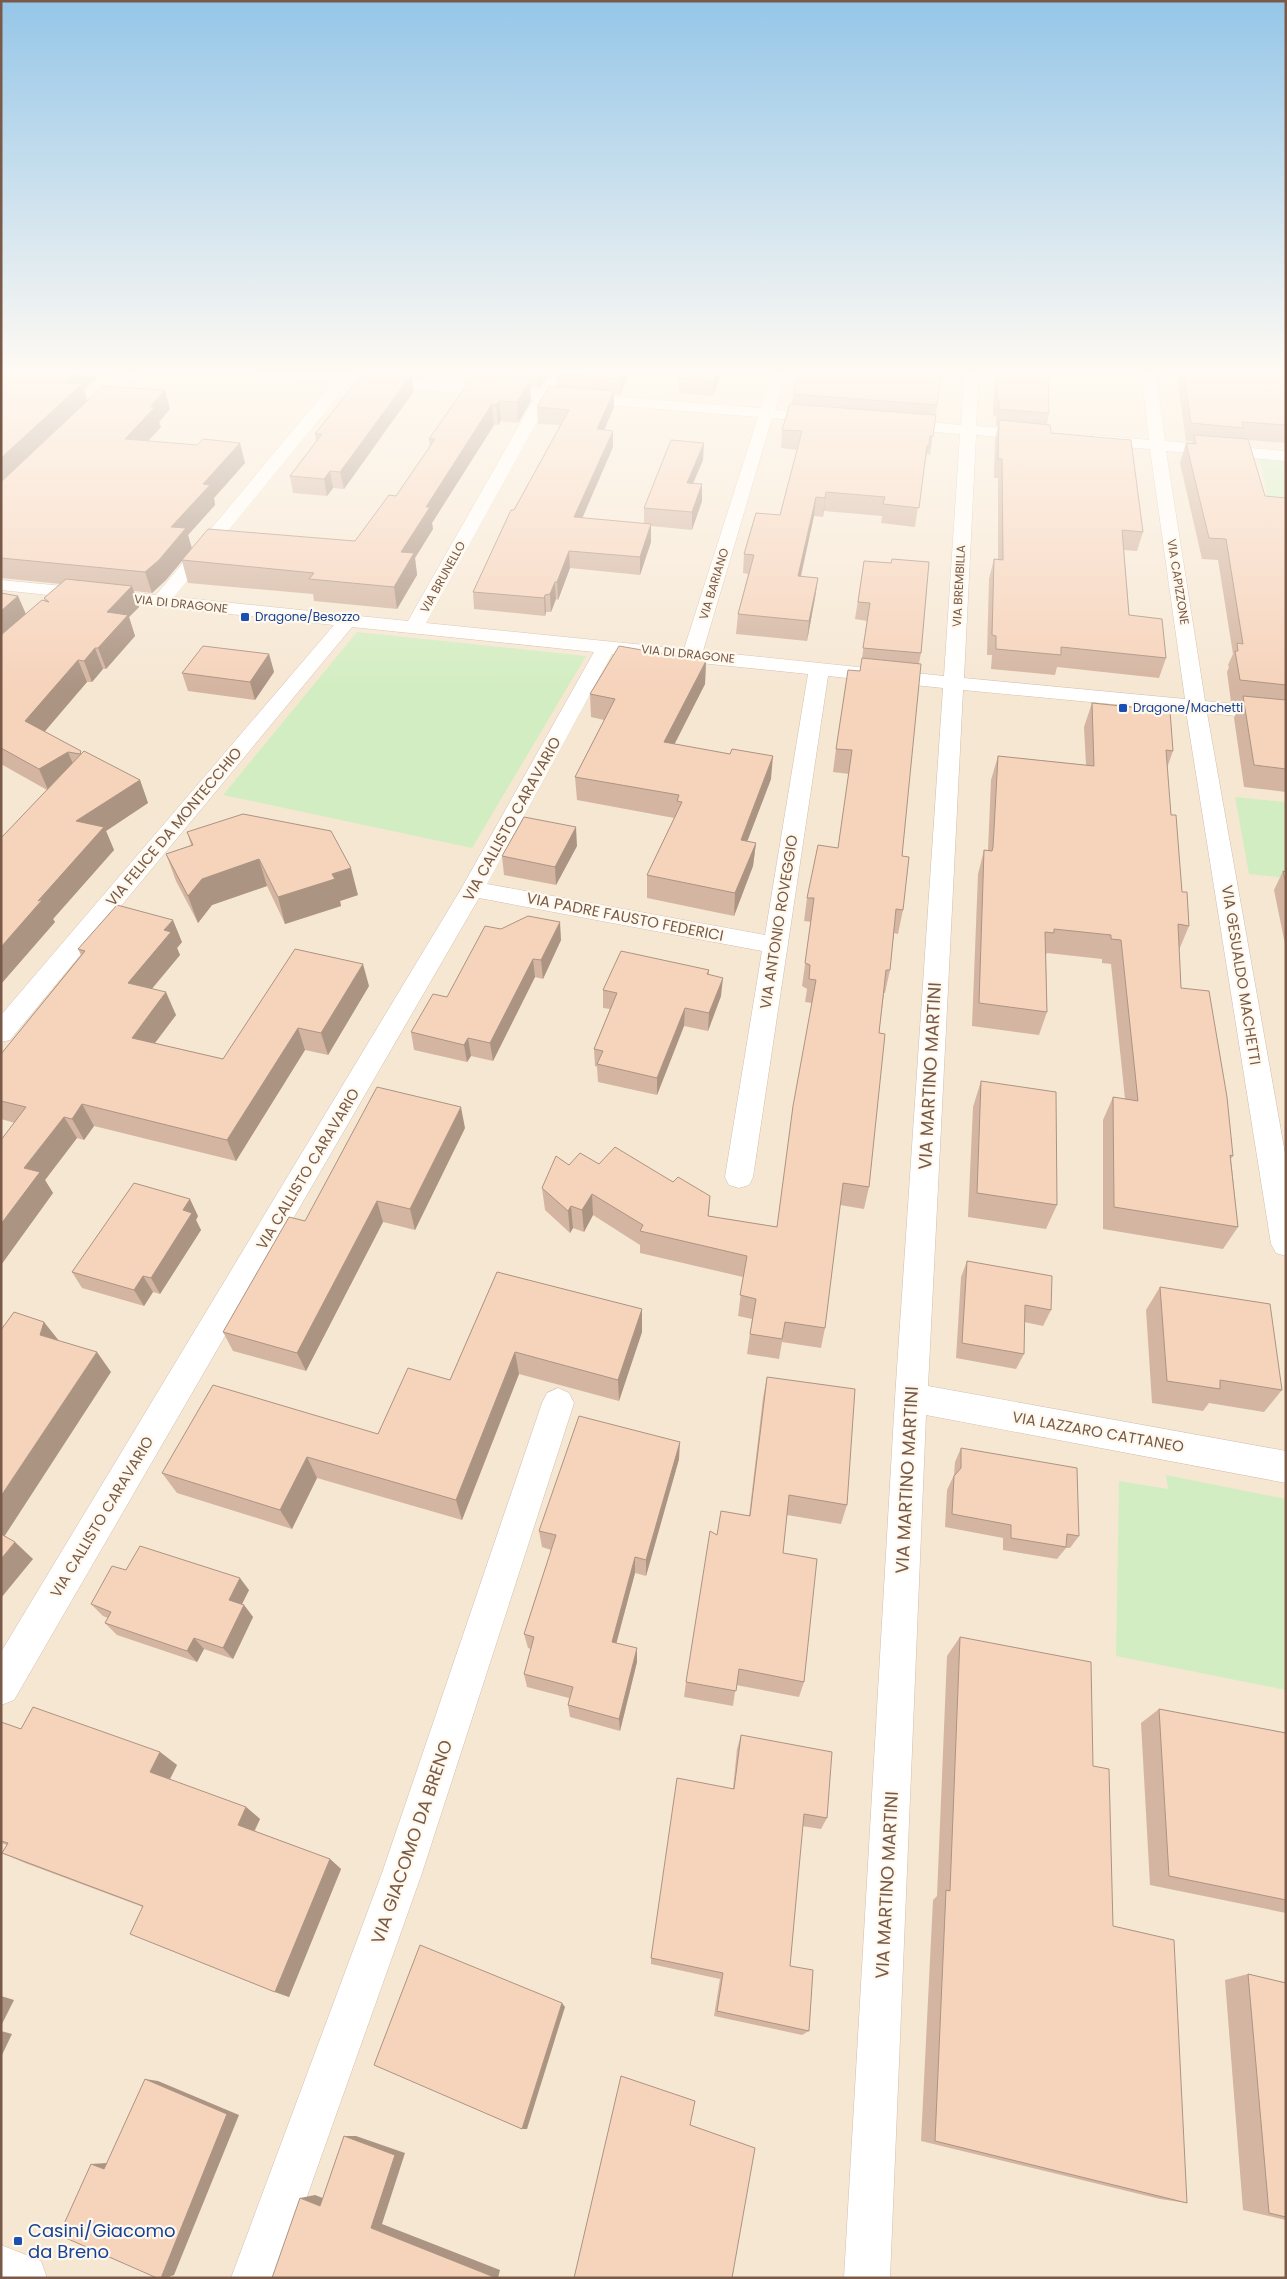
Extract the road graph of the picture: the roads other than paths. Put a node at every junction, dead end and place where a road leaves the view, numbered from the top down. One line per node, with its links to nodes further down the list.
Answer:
1 (265, 475): 8 (street)
2 (499, 475): 11 (street, VIA BRUNELLO)
3 (747, 475): 13 (street, VIA BARIANO)
4 (965, 475): 15 (street, VIA BREMBILLA)
5 (1162, 475): 16 (street, VIA CAPIZZONE)
6 (1, 584): 7 (street, VIA DI DRAGONE)
7 (69, 592): 8 (street, VIA DI DRAGONE); 9 (street)
8 (161, 602): 10 (street, VIA DI DRAGONE)
9 (49, 610)
10 (347, 621): 11 (street, VIA DI DRAGONE); 20 (street, VIA FELICE DA MONTECCHIO)
11 (414, 628): 12 (street, VIA DI DRAGONE)
12 (607, 646): 13 (street, VIA DI DRAGONE); 18 (street, VIA CALLISTO CARAVARIO)
13 (692, 655): 14 (street, VIA DI DRAGONE)
14 (819, 668): 15 (street, VIA DI DRAGONE); 19 (street, VIA ANTONIO ROVEGGIO)
15 (954, 683): 16 (street, VIA DI DRAGONE); 23 (street, VIA MARTINO MARTINI)
16 (1197, 706): 17 (street, VIA DI DRAGONE); 22 (street, VIA GESUALDO MACHETTI)
17 (1286, 715)
18 (473, 889): 19 (street, VIA PADRE FAUSTO FEDERICI); 26 (street, VIA CALLISTO CARAVARIO)
19 (776, 945): 21 (street, VIA ANTONIO ROVEGGIO)
20 (1, 1034)
21 (739, 1177)
22 (1286, 1244)
23 (911, 1398): 25 (street, VIA LAZZARO CATTANEO); 30 (street, VIA MARTINO MARTINI)
24 (558, 1403): 29 (street, VIA GIACOMO DA BRENO)
25 (1286, 1467)
26 (1, 1687)
27 (1, 2268): 28 (street)
28 (24, 2278)
29 (254, 2278)
30 (868, 2278)

